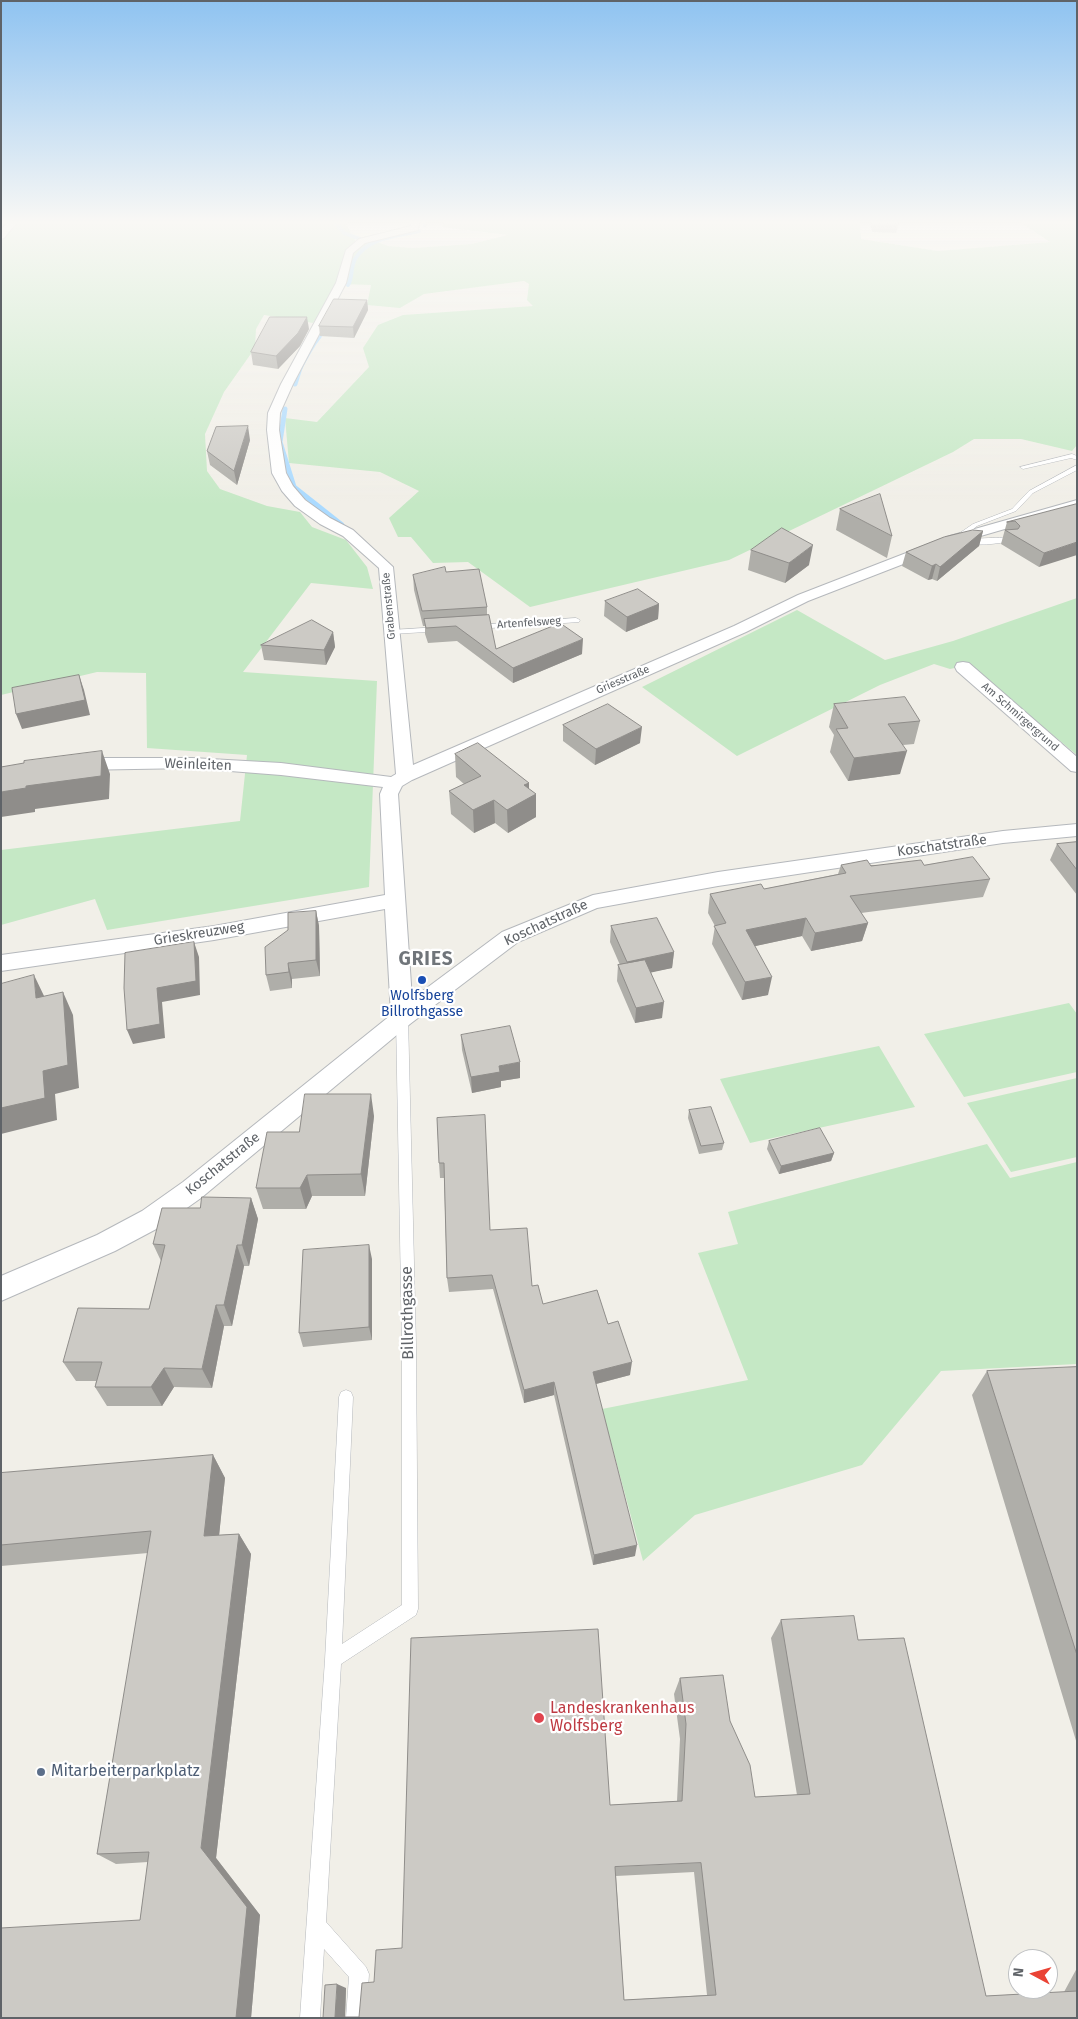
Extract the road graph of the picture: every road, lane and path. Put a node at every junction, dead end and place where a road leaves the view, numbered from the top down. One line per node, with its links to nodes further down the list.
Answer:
1 (323, 316): 11 (street, Grabenstraße)
2 (1077, 458): 3 (lane)
3 (1024, 467)
4 (1077, 467): 6 (lane)
5 (1077, 504): 6 (street, Griesstraße)
6 (955, 539): 7 (lane); 15 (street, Griesstraße)
7 (1010, 539)
8 (576, 620): 9 (lane, Artenfelsweg)
9 (470, 627)
10 (450, 628): 11 (lane)
11 (392, 632): 15 (street, Grabenstraße)
12 (963, 667): 14 (street, Am Schmirgergrund)
13 (59, 764): 15 (street, Weinleiten)
14 (1077, 766)
15 (400, 780): 17 (street)
16 (1077, 830): 19 (street, Koschatstraße)
17 (396, 900): 18 (street, Grieskreuzweg); 19 (street)
18 (1, 962)
19 (402, 1018): 20 (street, Koschatstraße); 22 (lane, Billrothgasse)
20 (1, 1289)
21 (346, 1397): 22 (lane)
22 (334, 1660): 23 (lane)
23 (316, 1926): 24 (lane); 25 (lane)
24 (310, 2018)
25 (356, 2018)

